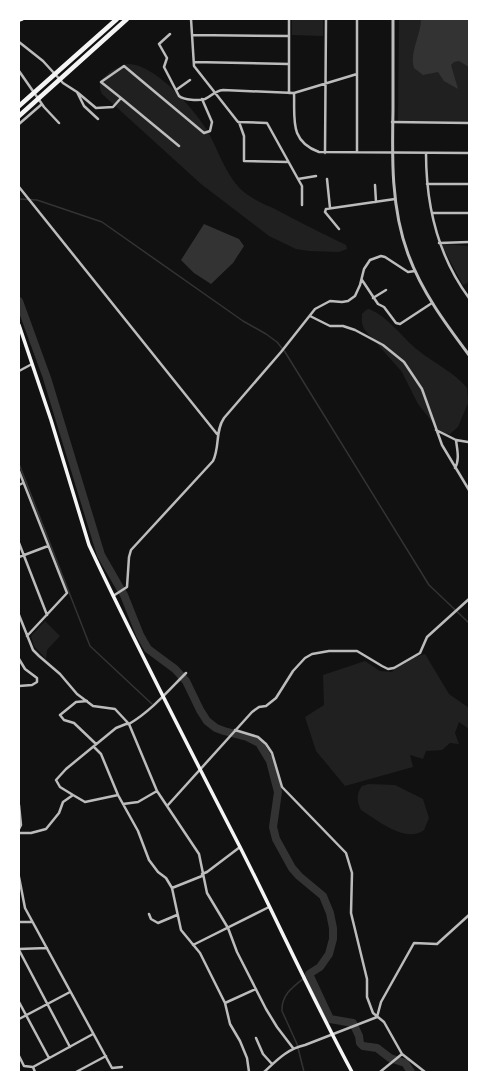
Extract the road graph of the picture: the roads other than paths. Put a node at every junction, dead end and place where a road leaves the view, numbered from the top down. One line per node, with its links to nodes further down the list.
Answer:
1 (117, 19): 26 (highway)
2 (127, 19): 27 (highway)
3 (191, 19): 9 (street)
4 (289, 19): 10 (street)
5 (326, 19): 17 (street)
6 (357, 19): 15 (street)
7 (393, 19): 30 (street)
8 (170, 34): 18 (street)
9 (192, 36): 10 (street); 12 (street)
10 (289, 36): 13 (street)
11 (19, 42): 20 (street)
12 (194, 62): 13 (street); 19 (street)
13 (289, 64): 21 (street)
14 (19, 71): 25 (street)
15 (357, 74): 17 (street); 36 (street)
16 (190, 80): 18 (street)
17 (326, 83): 22 (street); 35 (street)
18 (176, 90): 24 (street)
19 (215, 91): 21 (street); 24 (street); 29 (street)
20 (77, 92): 23 (street); 28 (street)
21 (289, 93): 22 (street)
22 (294, 93): 35 (street)
23 (121, 98): 24 (street); 34 (street)
24 (202, 99)
25 (42, 104): 31 (street); 33 (street)
26 (19, 106)
27 (19, 116)
28 (98, 119)
29 (238, 122): 40 (street); 40 (street)
30 (392, 122): 32 (street); 37 (street)
31 (59, 123)
32 (469, 123)
33 (19, 124)
34 (179, 146)
35 (325, 153): 36 (street)
36 (357, 153): 37 (street)
37 (392, 153): 38 (street); 48 (street)
38 (426, 153): 39 (street); 44 (street)
39 (469, 153)
40 (288, 162): 42 (street)
41 (316, 176): 42 (street)
42 (298, 179): 50 (street)
43 (327, 179): 51 (street)
44 (427, 184): 45 (street); 52 (street)
45 (469, 184)
46 (375, 185): 49 (street)
47 (19, 186): 69 (street)
48 (395, 199): 49 (street); 57 (street)
49 (376, 202): 51 (street)
50 (302, 205)
51 (330, 208): 54 (street)
52 (432, 213): 53 (street); 55 (street)
53 (469, 213)
54 (339, 229)
55 (439, 242): 56 (street); 61 (street)
56 (469, 242)
57 (415, 271): 58 (street); 62 (street)
58 (361, 280): 60 (street); 63 (street)
59 (386, 290): 60 (street)
60 (373, 298): 62 (street)
61 (469, 298)
62 (432, 303): 65 (street)
63 (310, 316): 68 (street); 69 (street)
64 (19, 325): 66 (main road)
65 (469, 354)
66 (32, 364): 67 (street); 81 (main road)
67 (19, 371)
68 (436, 430): 70 (street); 72 (street)
69 (217, 435): 81 (street)
70 (456, 440): 71 (street); 72 (street)
71 (468, 442)
72 (455, 468): 76 (street)
73 (19, 471): 74 (street)
74 (24, 483): 75 (street); 78 (street)
75 (19, 484)
76 (469, 490)
77 (19, 543): 79 (street)
78 (48, 546): 79 (street); 83 (street)
79 (24, 555): 80 (street); 83 (street)
80 (19, 557)
81 (113, 596): 90 (main road)
82 (469, 599): 93 (street)
83 (47, 614): 86 (street)
84 (19, 615): 85 (street)
85 (20, 622): 86 (street)
86 (27, 636): 91 (street)
87 (19, 659): 89 (street)
88 (186, 673): 90 (street)
89 (19, 686)
90 (162, 698): 92 (street); 95 (main road)
91 (87, 701): 92 (street); 94 (street)
92 (129, 724): 94 (street); 96 (street)
93 (235, 730): 95 (street); 125 (street)
94 (95, 746): 97 (street); 98 (street)
95 (200, 770): 101 (street); 104 (main road)
96 (157, 791): 100 (street); 101 (street)
97 (118, 795): 98 (street); 100 (street)
98 (73, 796): 103 (street)
99 (19, 804): 102 (street)
100 (123, 804): 107 (street)
101 (168, 805): 105 (street)
102 (19, 829)
103 (19, 833)
104 (240, 847): 105 (street); 109 (main road)
105 (202, 875): 107 (street); 115 (street)
106 (19, 878): 108 (street)
107 (172, 888): 111 (street)
108 (21, 897): 114 (street)
109 (269, 907): 115 (street); 128 (main road)
110 (149, 914): 111 (street)
111 (177, 915): 116 (street)
112 (469, 915): 125 (street)
113 (19, 922): 114 (street)
114 (33, 922): 117 (street)
115 (228, 928): 116 (street); 119 (street)
116 (193, 945): 122 (street)
117 (47, 948): 118 (street); 120 (street)
118 (19, 949): 123 (street)
119 (256, 989): 122 (street); 131 (street)
120 (70, 992): 123 (street); 127 (street)
121 (19, 1002): 124 (street)
122 (225, 1003): 141 (street)
123 (48, 1004): 124 (street); 130 (street)
124 (26, 1015): 126 (street); 135 (street)
125 (377, 1017): 128 (street); 132 (street)
126 (19, 1019)
127 (93, 1034): 130 (street); 134 (street)
128 (331, 1034): 131 (street); 143 (main road)
129 (256, 1038): 136 (street)
130 (70, 1047): 135 (street)
131 (293, 1048): 136 (street)
132 (402, 1054): 144 (street); 145 (street)
133 (19, 1056): 137 (street)
134 (106, 1056): 138 (street); 140 (street)
135 (49, 1058): 137 (street)
136 (272, 1064): 142 (street)
137 (33, 1067): 139 (street)
138 (122, 1067)
139 (35, 1072)
140 (76, 1072)
141 (249, 1072)
142 (264, 1072)
143 (352, 1072)
144 (380, 1072)
145 (425, 1072)

